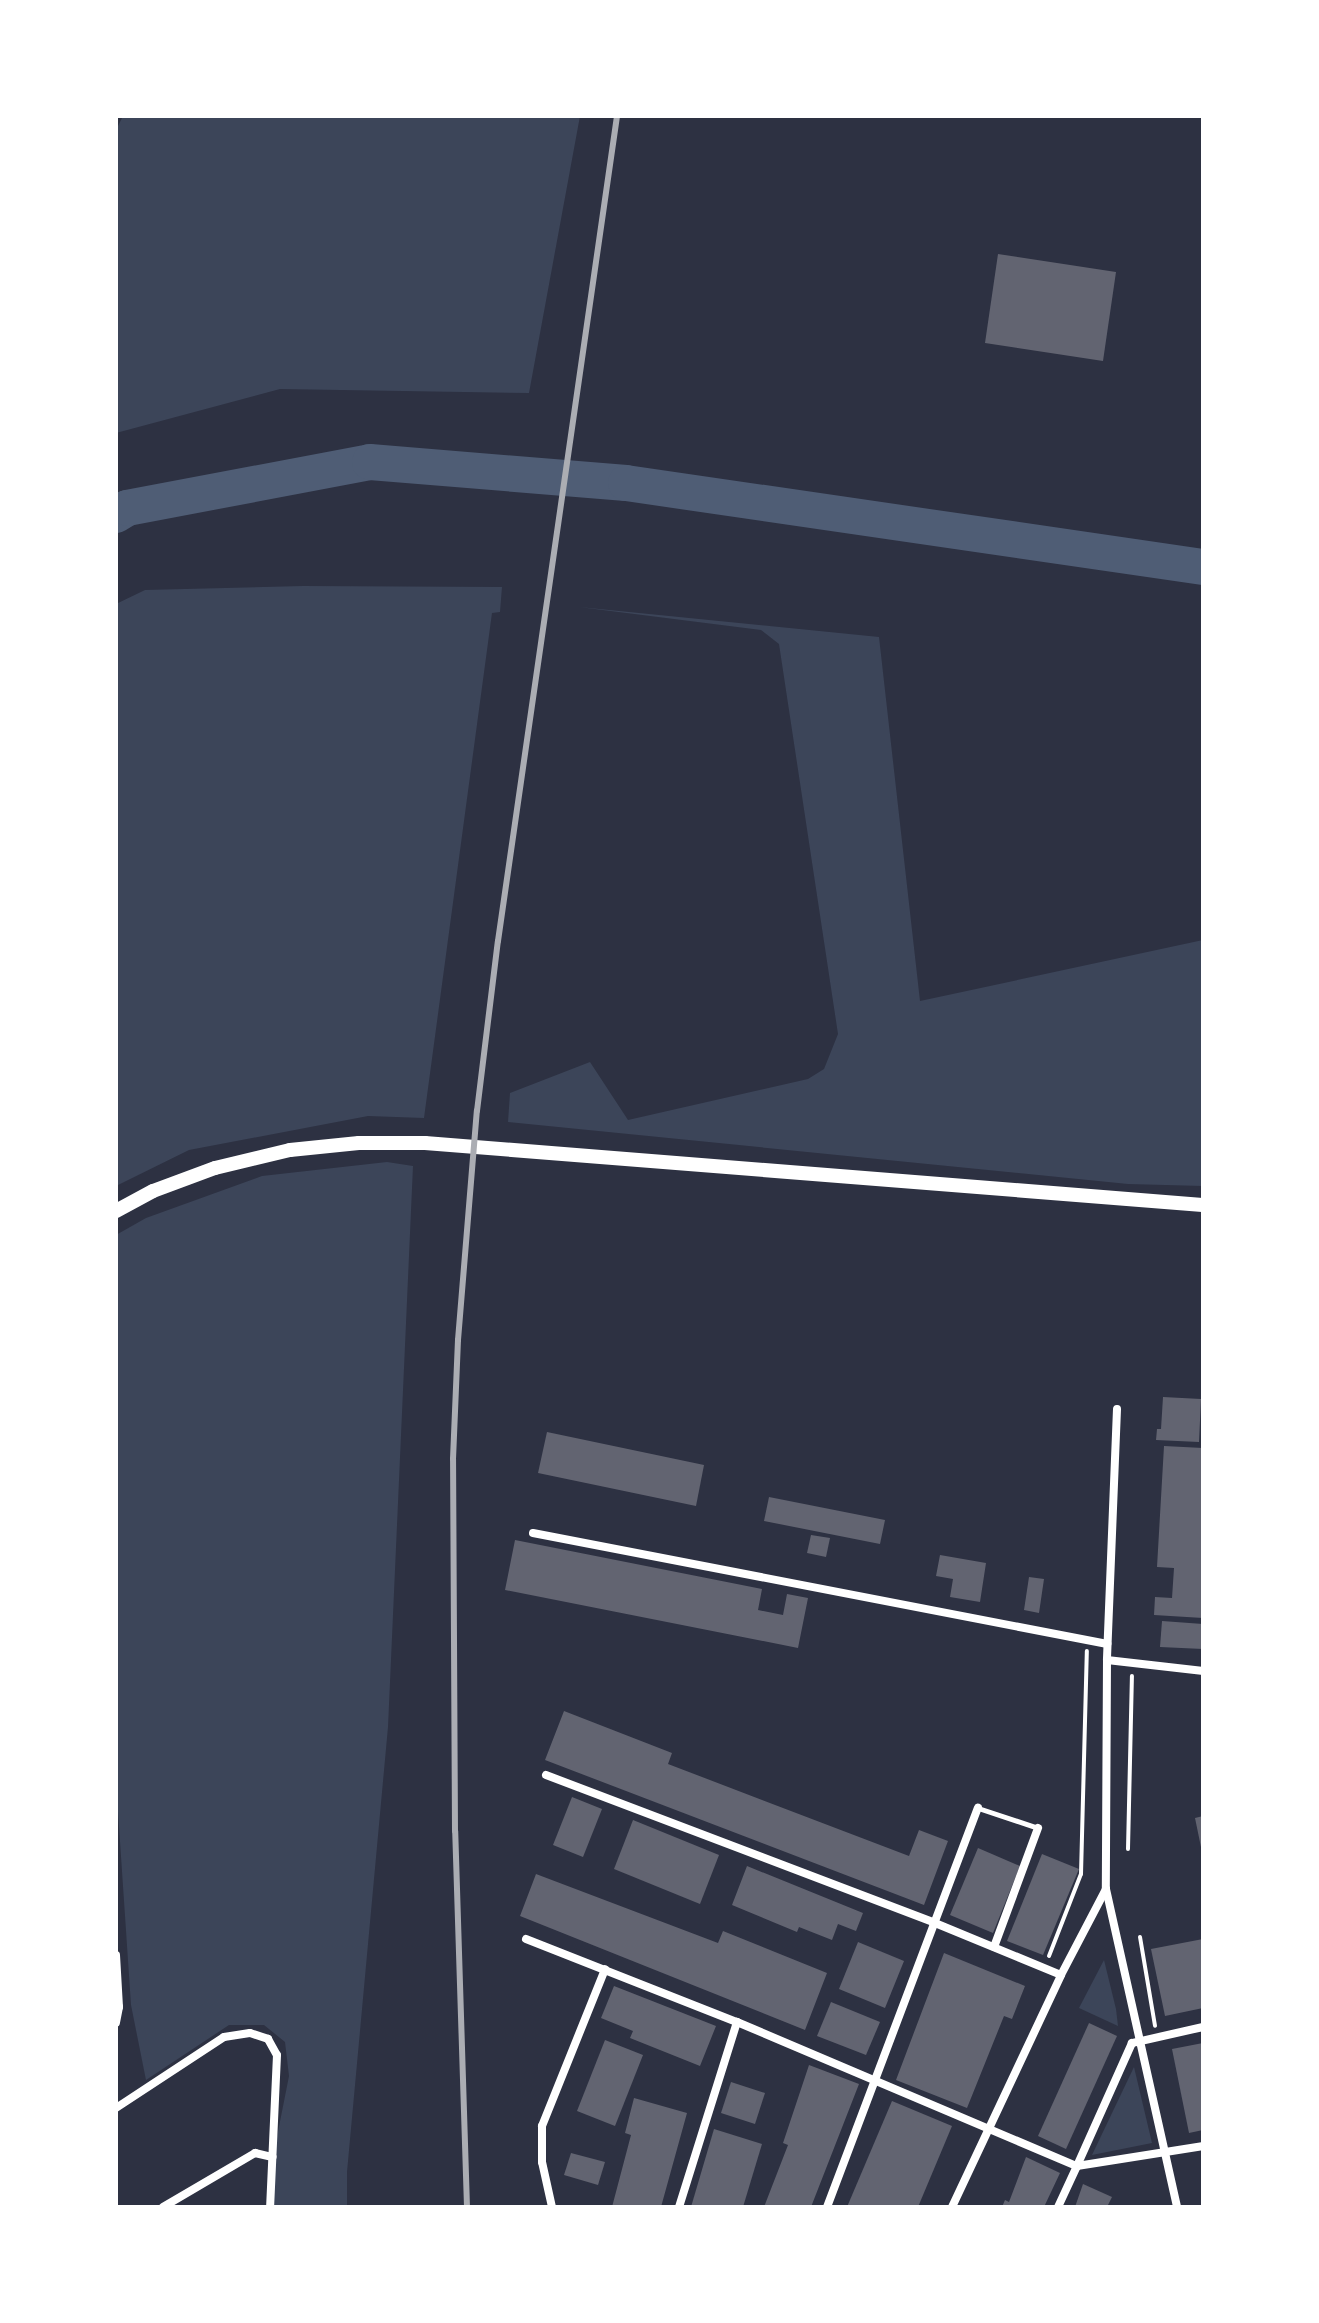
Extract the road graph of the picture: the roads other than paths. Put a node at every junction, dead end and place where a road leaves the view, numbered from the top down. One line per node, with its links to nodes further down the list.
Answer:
1 (1203, 1205): 2 (main road)
2 (116, 1211)
3 (1117, 1409): 5 (street)
4 (533, 1533): 5 (street)
5 (1107, 1644): 6 (street)
6 (1107, 1660): 7 (street); 11 (street)
7 (1203, 1671)
8 (546, 1775): 12 (street)
9 (978, 1808): 10 (lane); 12 (street)
10 (1038, 1828): 14 (street)
11 (1106, 1889): 17 (street); 21 (street)
12 (935, 1923): 14 (street); 22 (street)
13 (526, 1939): 16 (street)
14 (994, 1947): 17 (street)
15 (116, 1955): 19 (street)
16 (605, 1969): 18 (street); 31 (street)
17 (1061, 1975): 24 (street)
18 (737, 2022): 22 (street); 32 (street)
19 (116, 2023)
20 (1203, 2027): 21 (street)
21 (1140, 2041): 26 (street); 28 (street)
22 (876, 2080): 24 (street); 33 (street)
23 (116, 2108): 27 (street)
24 (990, 2128): 28 (street); 34 (street)
25 (1203, 2146): 26 (street)
26 (1165, 2153): 28 (street); 36 (street)
27 (273, 2157): 29 (street); 30 (street)
28 (1077, 2166): 35 (street)
29 (163, 2207)
30 (270, 2207)
31 (552, 2207)
32 (679, 2207)
33 (827, 2207)
34 (952, 2207)
35 (1058, 2207)
36 (1177, 2207)

